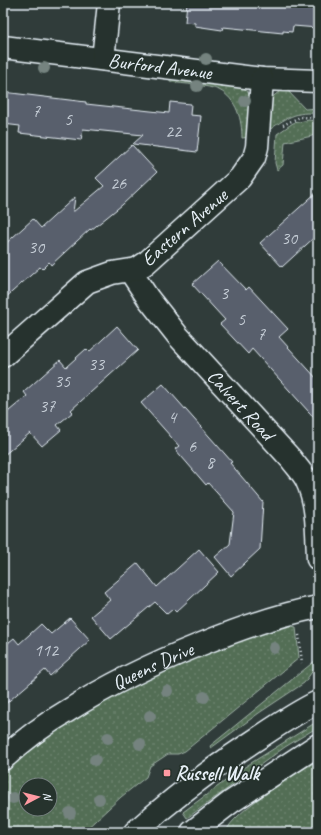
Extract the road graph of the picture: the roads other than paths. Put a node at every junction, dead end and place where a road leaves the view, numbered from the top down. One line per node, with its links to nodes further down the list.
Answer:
1 (109, 3): 3 (street)
2 (3, 47): 3 (street, Burford Avenue)
3 (104, 59): 4 (street, Burford Avenue)
4 (262, 79): 5 (street, Burford Avenue); 6 (street, Eastern Avenue)
5 (318, 81)
6 (130, 270): 7 (street, Eastern Avenue); 8 (street, Calvert Road)
7 (3, 356)
8 (317, 520): 9 (street, Calvert Road)
9 (318, 552)
10 (318, 607): 13 (street, Queens Drive)
11 (318, 702): 14 (street)
12 (318, 745): 15 (street)
13 (3, 759)
14 (135, 832)
15 (192, 832)

